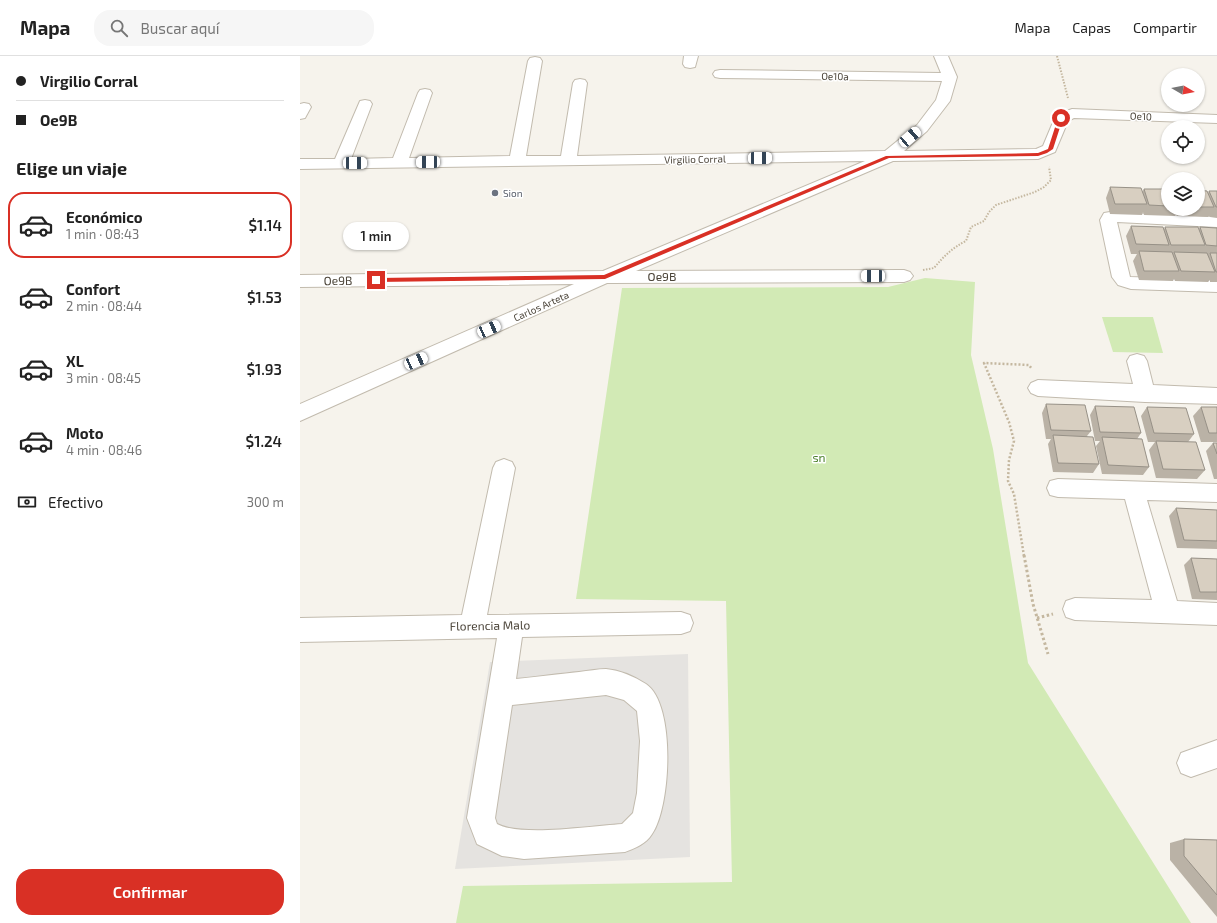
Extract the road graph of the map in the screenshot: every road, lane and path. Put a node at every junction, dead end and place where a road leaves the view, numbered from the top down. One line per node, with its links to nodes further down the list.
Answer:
1 (941, 56): 5 (street)
2 (1057, 56): 9 (path)
3 (535, 61): 14 (street)
4 (720, 74): 5 (street, Oe10a)
5 (950, 77): 12 (street, Carlos Arteta)
6 (580, 84): 13 (street)
7 (425, 94): 16 (street)
8 (365, 104): 15 (street)
9 (1069, 114): 10 (street, Oe10); 11 (street)
10 (1217, 119)
11 (1046, 152): 12 (street, Virgilio Corral); 19 (path)
12 (888, 157): 13 (street, Virgilio Corral); 20 (street, Carlos Arteta)
13 (568, 160): 14 (street, Virgilio Corral)
14 (517, 161): 16 (street, Virgilio Corral)
15 (341, 163): 16 (street, Virgilio Corral); 17 (street, Virgilio Corral)
16 (399, 163)
17 (300, 164)
18 (1217, 222): 22 (street)
19 (904, 276): 20 (street, Oe9B)
20 (605, 277): 21 (street, Oe9B); 28 (street, Carlos Arteta)
21 (300, 281)
22 (1217, 286)
23 (1137, 361): 26 (street)
24 (1029, 365): 40 (path)
25 (1038, 388): 26 (street)
26 (1145, 394): 27 (street)
27 (1217, 396)
28 (300, 413)
29 (504, 468): 38 (street)
30 (1058, 488): 31 (street)
31 (1133, 490): 32 (street); 34 (street)
32 (1217, 493)
33 (1075, 609): 34 (street)
34 (1168, 613): 35 (street)
35 (1217, 614)
36 (681, 623): 37 (street, Florencia Malo)
37 (511, 626): 38 (street, Florencia Malo); 41 (street)
38 (472, 627): 39 (street, Florencia Malo)
39 (300, 630)
40 (1048, 654)
41 (501, 693): 41 (street)
42 (1217, 754): 43 (street)
43 (1191, 763)

